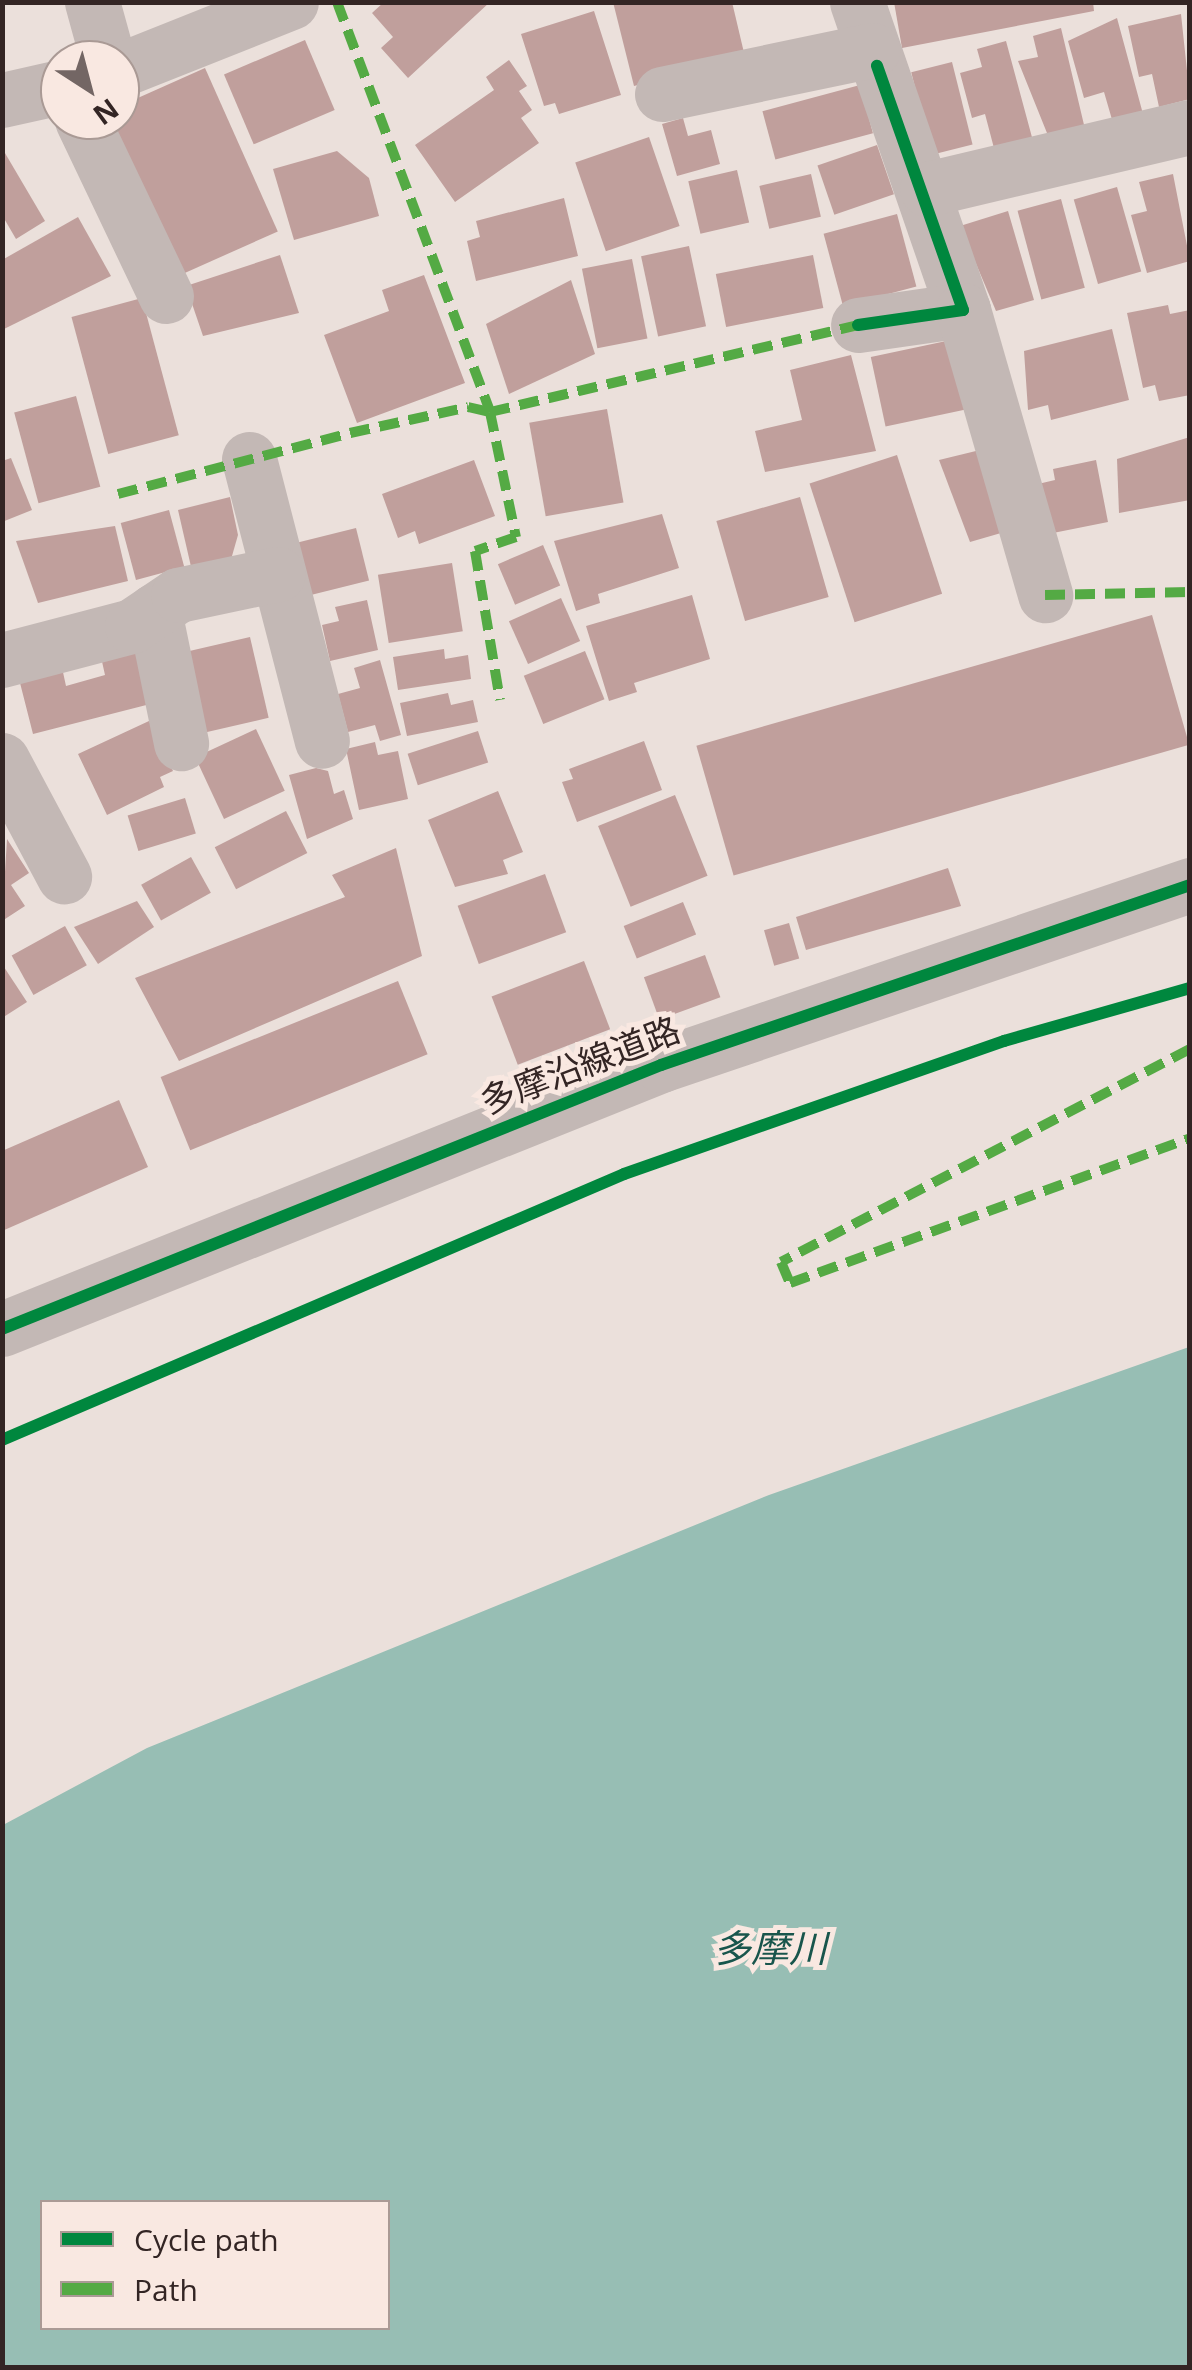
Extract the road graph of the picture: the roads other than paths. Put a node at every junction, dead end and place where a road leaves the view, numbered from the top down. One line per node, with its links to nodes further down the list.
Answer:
1 (92, 2): 3 (street)
2 (291, 2): 5 (street)
3 (102, 40)
4 (869, 40): 7 (street); 11 (street)
5 (140, 62)
6 (40, 91): 8 (street)
7 (662, 94)
8 (2, 100)
9 (1190, 127): 11 (street)
10 (92, 140): 12 (street)
11 (927, 189): 13 (street)
12 (166, 296)
13 (963, 310): 14 (street); 17 (street)
14 (858, 325)
15 (250, 460): 16 (street)
16 (278, 574): 18 (street); 20 (street)
17 (1045, 595)
18 (154, 611): 19 (street); 21 (street)
19 (2, 660)
20 (322, 740)
21 (181, 743)
22 (2, 760): 23 (street)
23 (64, 876)
24 (1190, 885): 25 (street, 多摩沿線道路)
25 (2, 1330)

